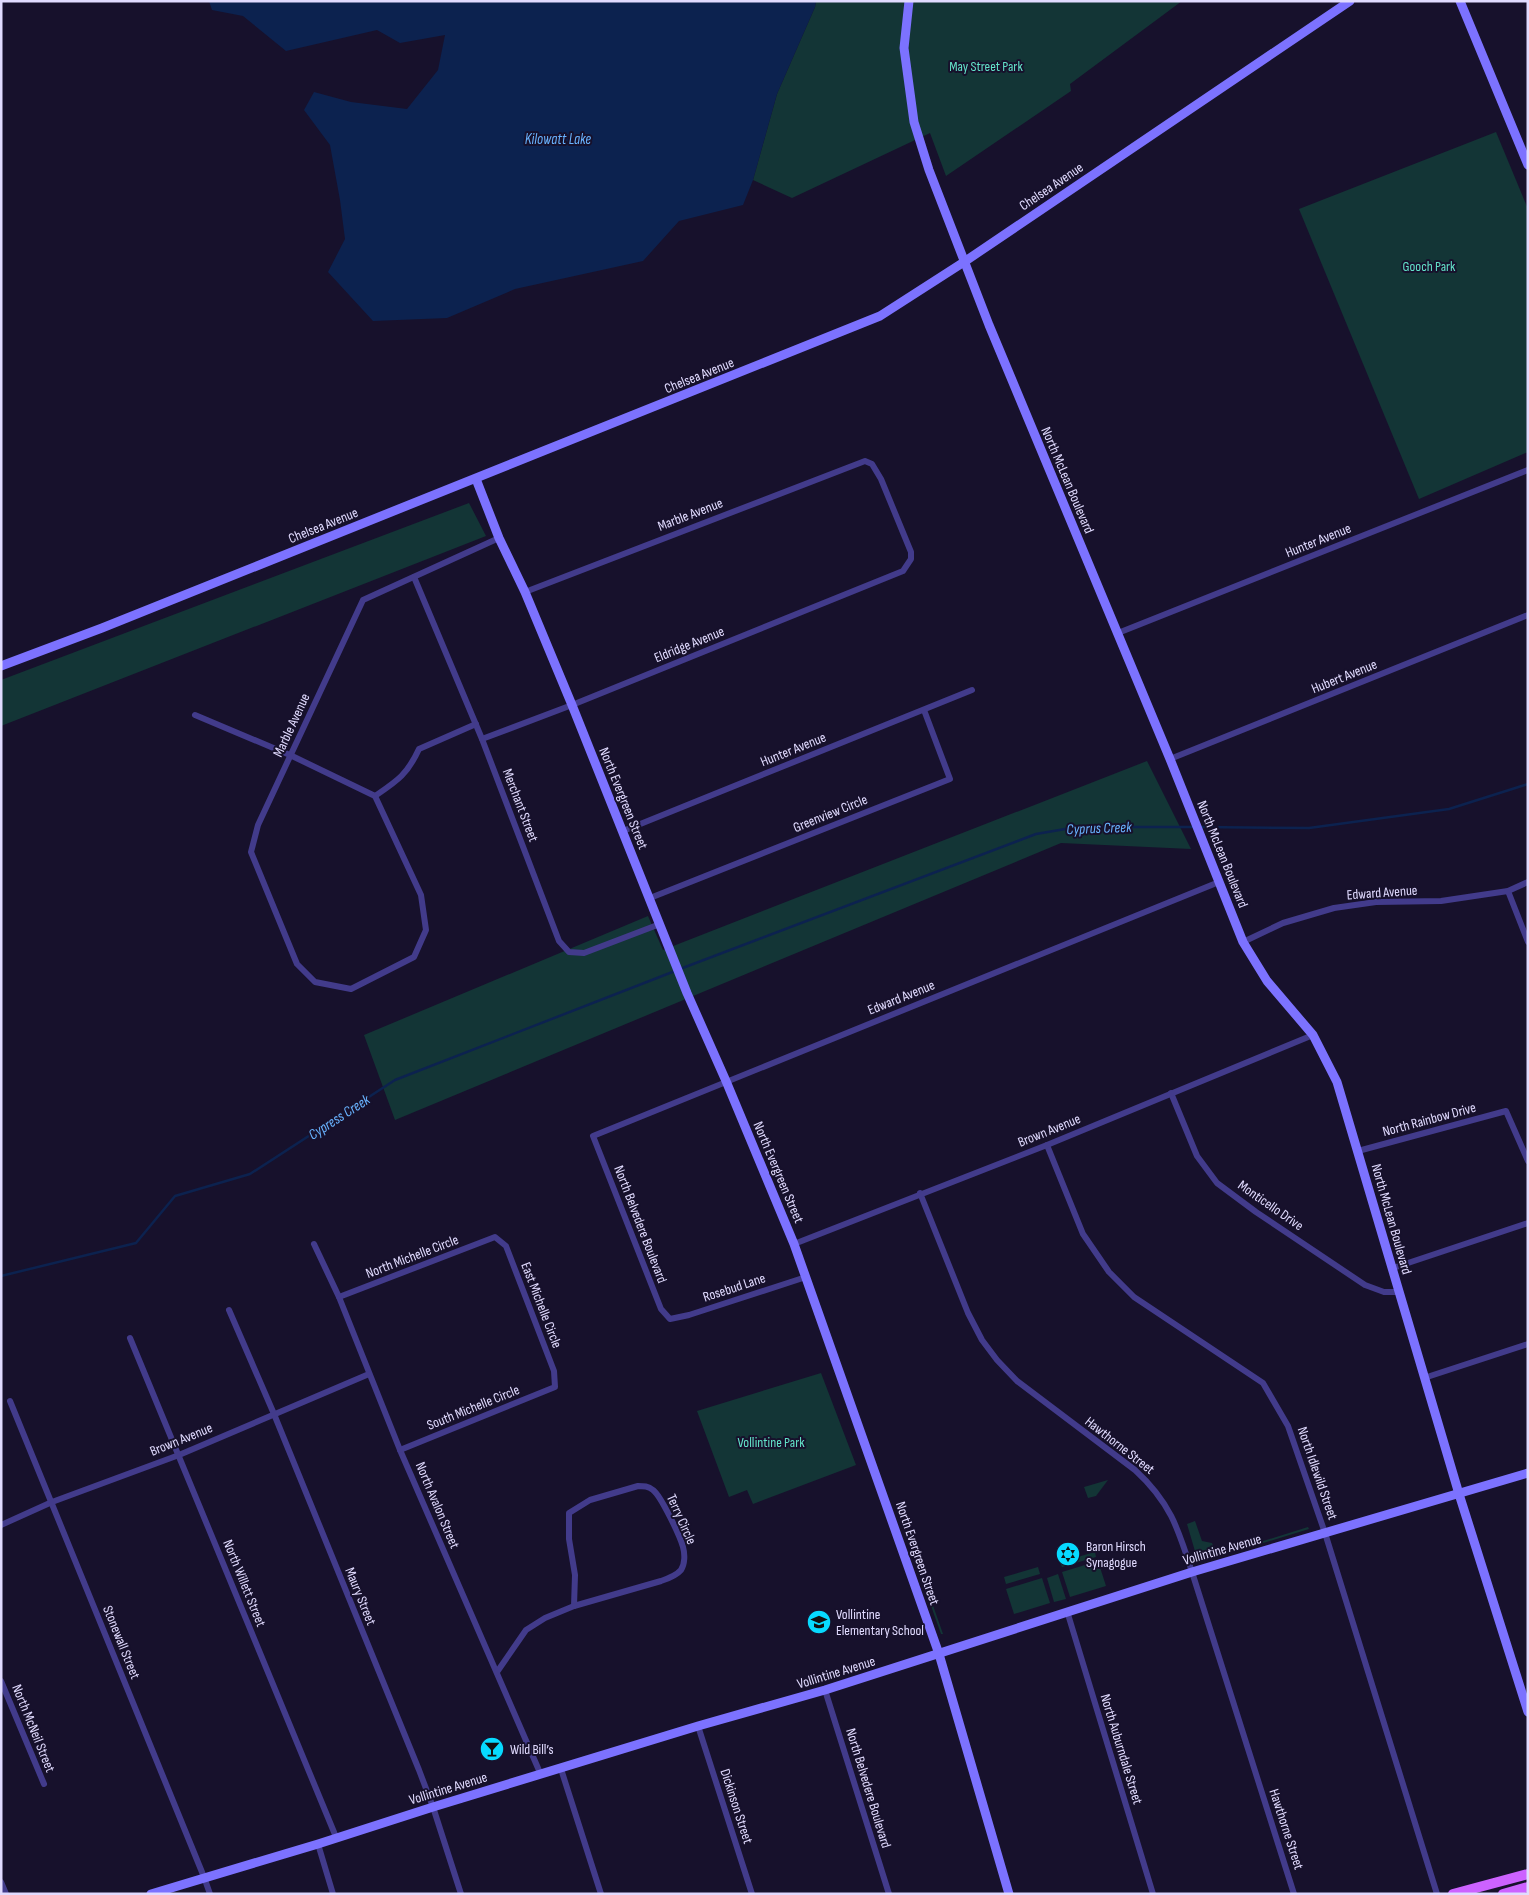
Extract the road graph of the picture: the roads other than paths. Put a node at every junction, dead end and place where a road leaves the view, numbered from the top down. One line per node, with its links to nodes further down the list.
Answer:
1 (909, 1): 5 (main road, North McLean Boulevard)
2 (1350, 1): 5 (main road, Chelsea Avenue)
3 (1460, 1): 4 (main road)
4 (1528, 165)
5 (964, 262): 7 (main road, Chelsea Avenue); 13 (main road, North McLean Boulevard)
6 (1528, 470): 13 (street, Hunter Avenue)
7 (476, 479): 8 (main road, North Evergreen Street); 14 (main road, Chelsea Avenue)
8 (499, 538): 10 (street, Marble Avenue); 11 (main road, North Evergreen Street)
9 (903, 570): 11 (street, Marble Avenue); 16 (street, Eldridge Avenue)
10 (414, 577): 19 (street, Merchant Street); 21 (street, Marble Avenue)
11 (525, 592): 16 (main road, North Evergreen Street)
12 (1528, 616): 22 (street, Hubert Avenue)
13 (1118, 633): 22 (main road, North McLean Boulevard)
14 (1, 666)
15 (972, 690): 17 (street, Hunter Avenue)
16 (572, 705): 20 (street, Eldridge Avenue); 24 (main road, North Evergreen Street)
17 (924, 710): 24 (street, Hunter Avenue); 28 (street, Greenview Circle)
18 (195, 715): 21 (street)
19 (476, 724): 20 (street, Merchant Street); 23 (street)
20 (482, 738): 29 (street, Merchant Street)
21 (290, 755): 23 (street); 23 (street, Marble Avenue)
22 (1170, 759): 25 (main road, North McLean Boulevard)
23 (374, 796)
24 (623, 831): 28 (main road, North Evergreen Street)
25 (1220, 882): 30 (main road, North McLean Boulevard); 33 (street, Edward Avenue)
26 (1528, 882): 27 (street, Edward Avenue)
27 (1508, 891): 30 (street, Edward Avenue); 31 (street)
28 (650, 898): 29 (main road, North Evergreen Street)
29 (660, 924): 33 (main road, North Evergreen Street)
30 (1243, 942): 32 (main road, North McLean Boulevard)
31 (1528, 942)
32 (1313, 1036): 34 (street, Brown Avenue); 37 (main road, North McLean Boulevard)
33 (726, 1081): 35 (street, Edward Avenue); 43 (main road, North Evergreen Street)
34 (1171, 1093): 36 (street, Brown Avenue); 46 (street, Monticello Drive)
35 (593, 1136): 49 (street, North Belvedere Boulevard)
36 (1047, 1144): 39 (street, Brown Avenue); 63 (street, North Idlewild Street)
37 (1358, 1151): 38 (street, North Rainbow Drive); 44 (main road, North McLean Boulevard)
38 (1528, 1161)
39 (920, 1193): 43 (street, Brown Avenue); 64 (street, Hawthorne Street)
40 (1528, 1223): 44 (street)
41 (495, 1237): 47 (street, North Michelle Circle); 54 (street, East Michelle Circle)
42 (314, 1244): 47 (street, North Avalon Street)
43 (794, 1244): 45 (main road, North Evergreen Street)
44 (1393, 1268): 46 (main road, North McLean Boulevard)
45 (806, 1277): 49 (street, Rosebud Lane); 67 (main road, North Evergreen Street)
46 (1399, 1292): 53 (main road, North McLean Boulevard)
47 (339, 1297): 52 (street, North Avalon Street)
48 (230, 1310): 56 (street, Maury Street)
49 (670, 1319)
50 (130, 1338): 58 (street, North Willett Street)
51 (1528, 1344): 53 (street)
52 (369, 1374): 56 (street, Brown Avenue); 57 (street, North Avalon Street)
53 (1424, 1378): 60 (main road, North McLean Boulevard)
54 (555, 1387): 57 (street, South Michelle Circle)
55 (10, 1401): 61 (street, Stonewall Street)
56 (274, 1414): 58 (street, Brown Avenue); 76 (street, Maury Street)
57 (400, 1450): 68 (street, North Avalon Street)
58 (179, 1455): 61 (street, Brown Avenue); 77 (street, North Willett Street)
59 (1528, 1473): 60 (main road, Vollintine Avenue)
60 (1459, 1494): 63 (main road, Vollintine Avenue); 71 (main road, North McLean Boulevard)
61 (52, 1502): 62 (street, Brown Avenue); 80 (street, Stonewall Street)
62 (1, 1525)
63 (1325, 1533): 64 (main road, Vollintine Avenue); 94 (street, North Idlewild Street)
64 (1192, 1572): 66 (main road, Vollintine Avenue); 93 (street, Hawthorne Street)
65 (574, 1606): 65 (street, Terry Circle); 68 (street, Terry Circle)
66 (1067, 1611): 67 (main road, Vollintine Avenue); 92 (street, North Auburndale Street)
67 (939, 1654): 70 (main road, Vollintine Avenue); 91 (main road, North Evergreen Street)
68 (497, 1672): 74 (street, North Avalon Street)
69 (1, 1680): 75 (street, North McNeil Street)
70 (825, 1690): 72 (main road, Vollintine Avenue); 90 (street, North Belvedere Boulevard)
71 (1528, 1712)
72 (698, 1726): 73 (main road, Vollintine Avenue); 89 (street, Dickinson Street)
73 (561, 1769): 74 (main road, Vollintine Avenue); 88 (street)
74 (541, 1775): 76 (main road, Vollintine Avenue)
75 (44, 1784)
76 (433, 1807): 77 (main road, Vollintine Avenue); 87 (street, Maury Street)
77 (336, 1838): 78 (main road, Vollintine Avenue)
78 (318, 1844): 80 (main road, Vollintine Avenue); 86 (street)
79 (1528, 1874): 95 (main road)
80 (204, 1877): 84 (main road, Vollintine Avenue); 85 (street, Stonewall Street)
81 (1, 1882): 83 (street)
82 (1528, 1887): 96 (main road)
83 (6, 1894)
84 (150, 1894)
85 (210, 1894)
86 (333, 1894)
87 (461, 1894)
88 (601, 1894)
89 (752, 1894)
90 (888, 1894)
91 (1009, 1894)
92 (1153, 1894)
93 (1294, 1894)
94 (1437, 1894)
95 (1453, 1894)
96 (1504, 1894)

